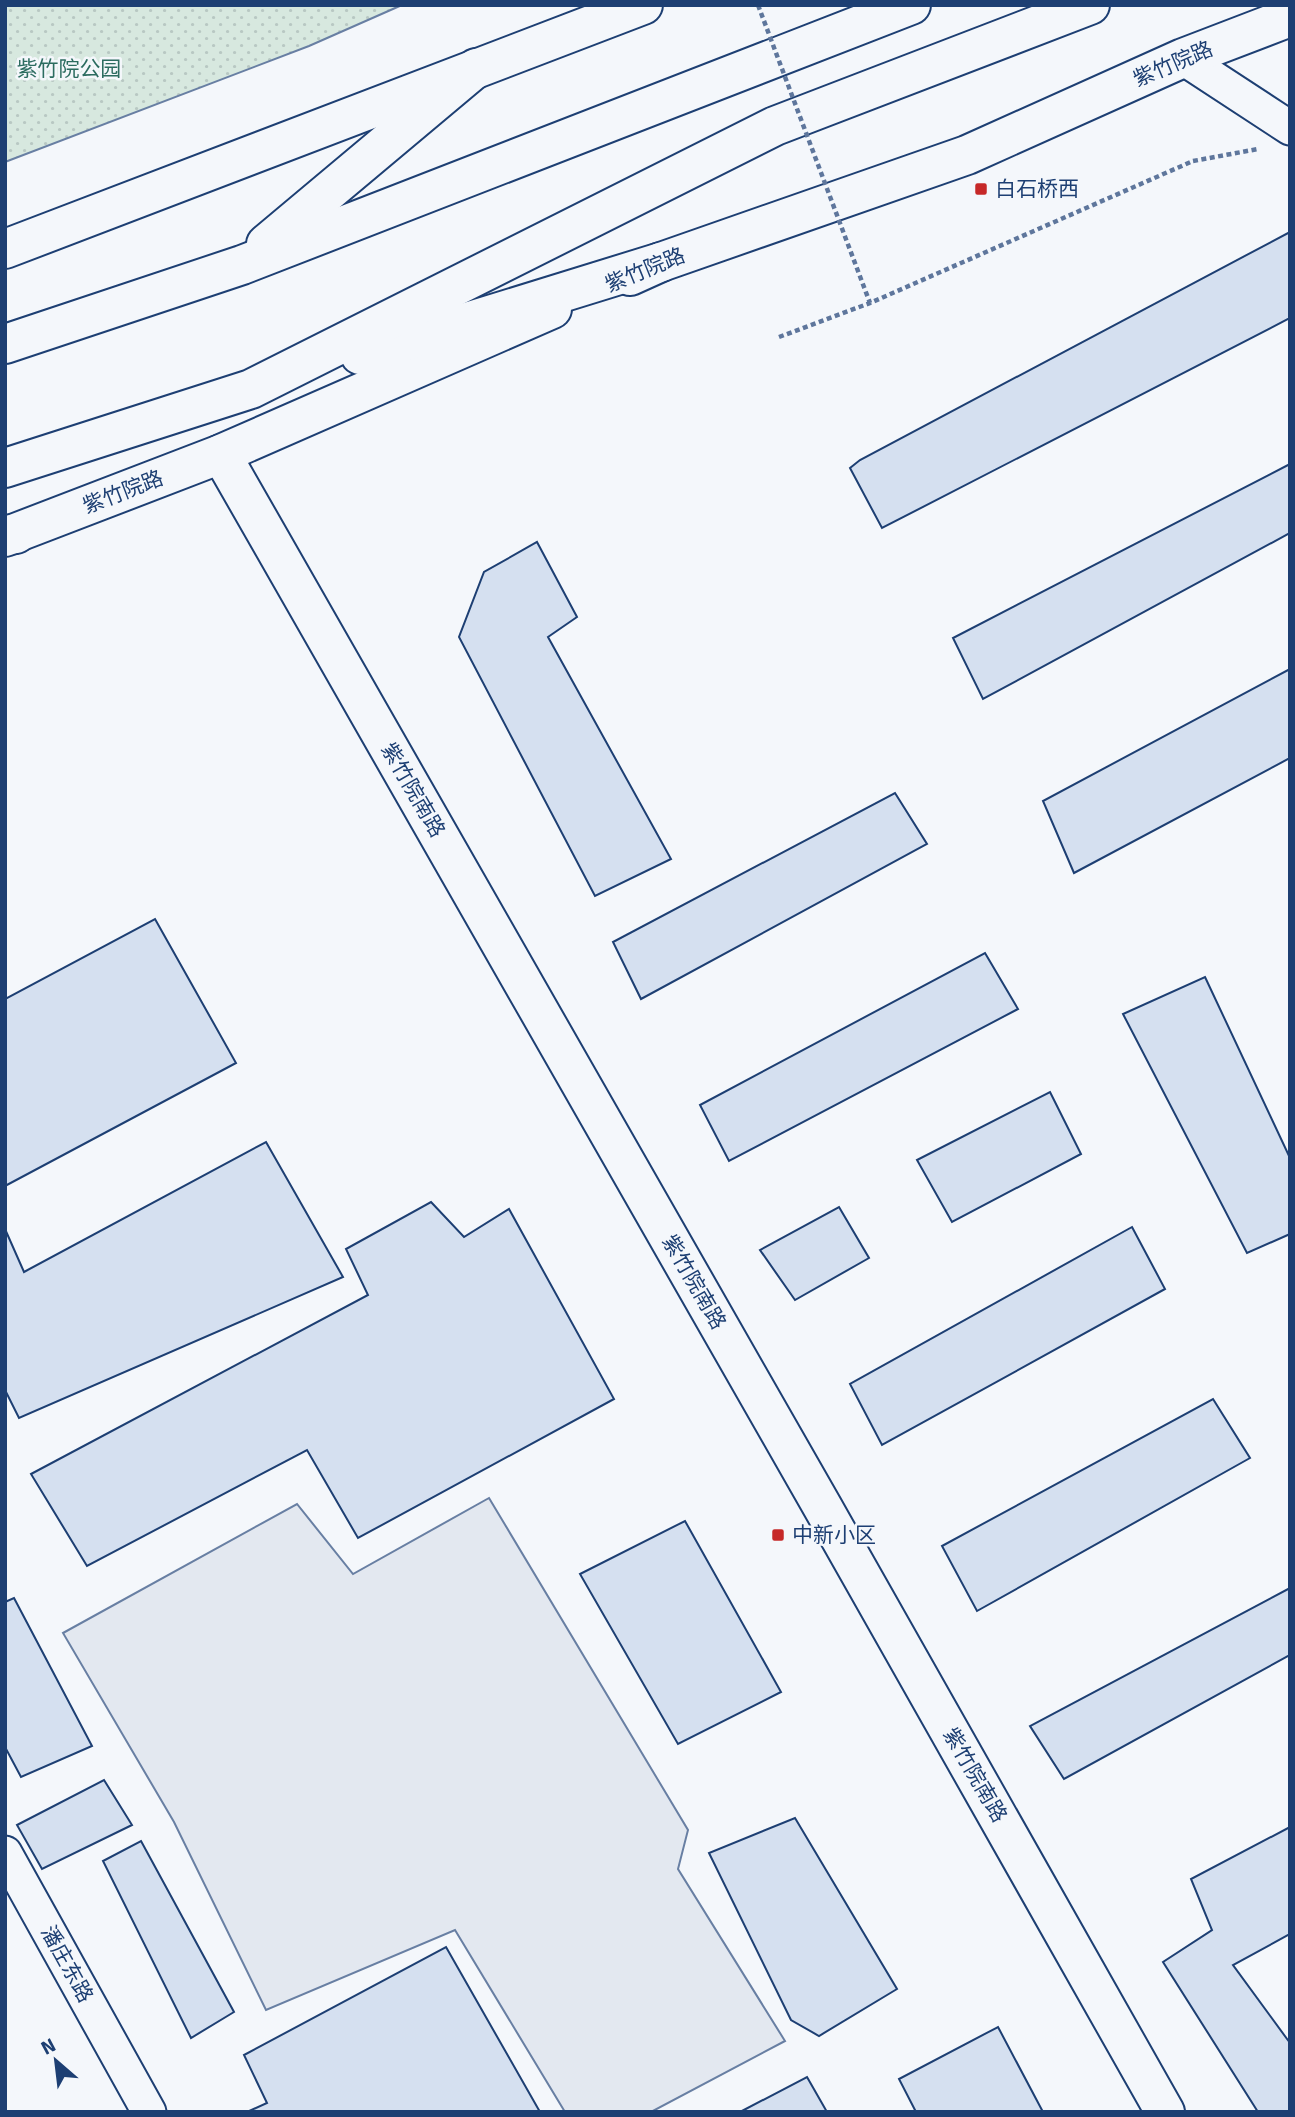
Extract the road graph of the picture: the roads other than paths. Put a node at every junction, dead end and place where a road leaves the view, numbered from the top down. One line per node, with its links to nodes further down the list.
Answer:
1 (643, 5): 6 (main road)
2 (911, 5): 10 (main road)
3 (1090, 5): 12 (main road)
4 (1290, 17): 5 (main road, 紫竹院路)
5 (1183, 58): 7 (street); 9 (main road, 紫竹院路)
6 (476, 68): 8 (main road); 10 (main road)
7 (1290, 128)
8 (5, 249)
9 (661, 262): 12 (main road); 13 (main road, 紫竹院路)
10 (242, 265): 11 (main road)
11 (5, 344)
12 (251, 389): 14 (main road)
13 (221, 454): 15 (main road, 紫竹院路); 18 (main road, 紫竹院南路)
14 (5, 468)
15 (9, 535)
16 (5, 1853): 17 (street, 潘庄东路)
17 (149, 2112)
18 (1166, 2112)

